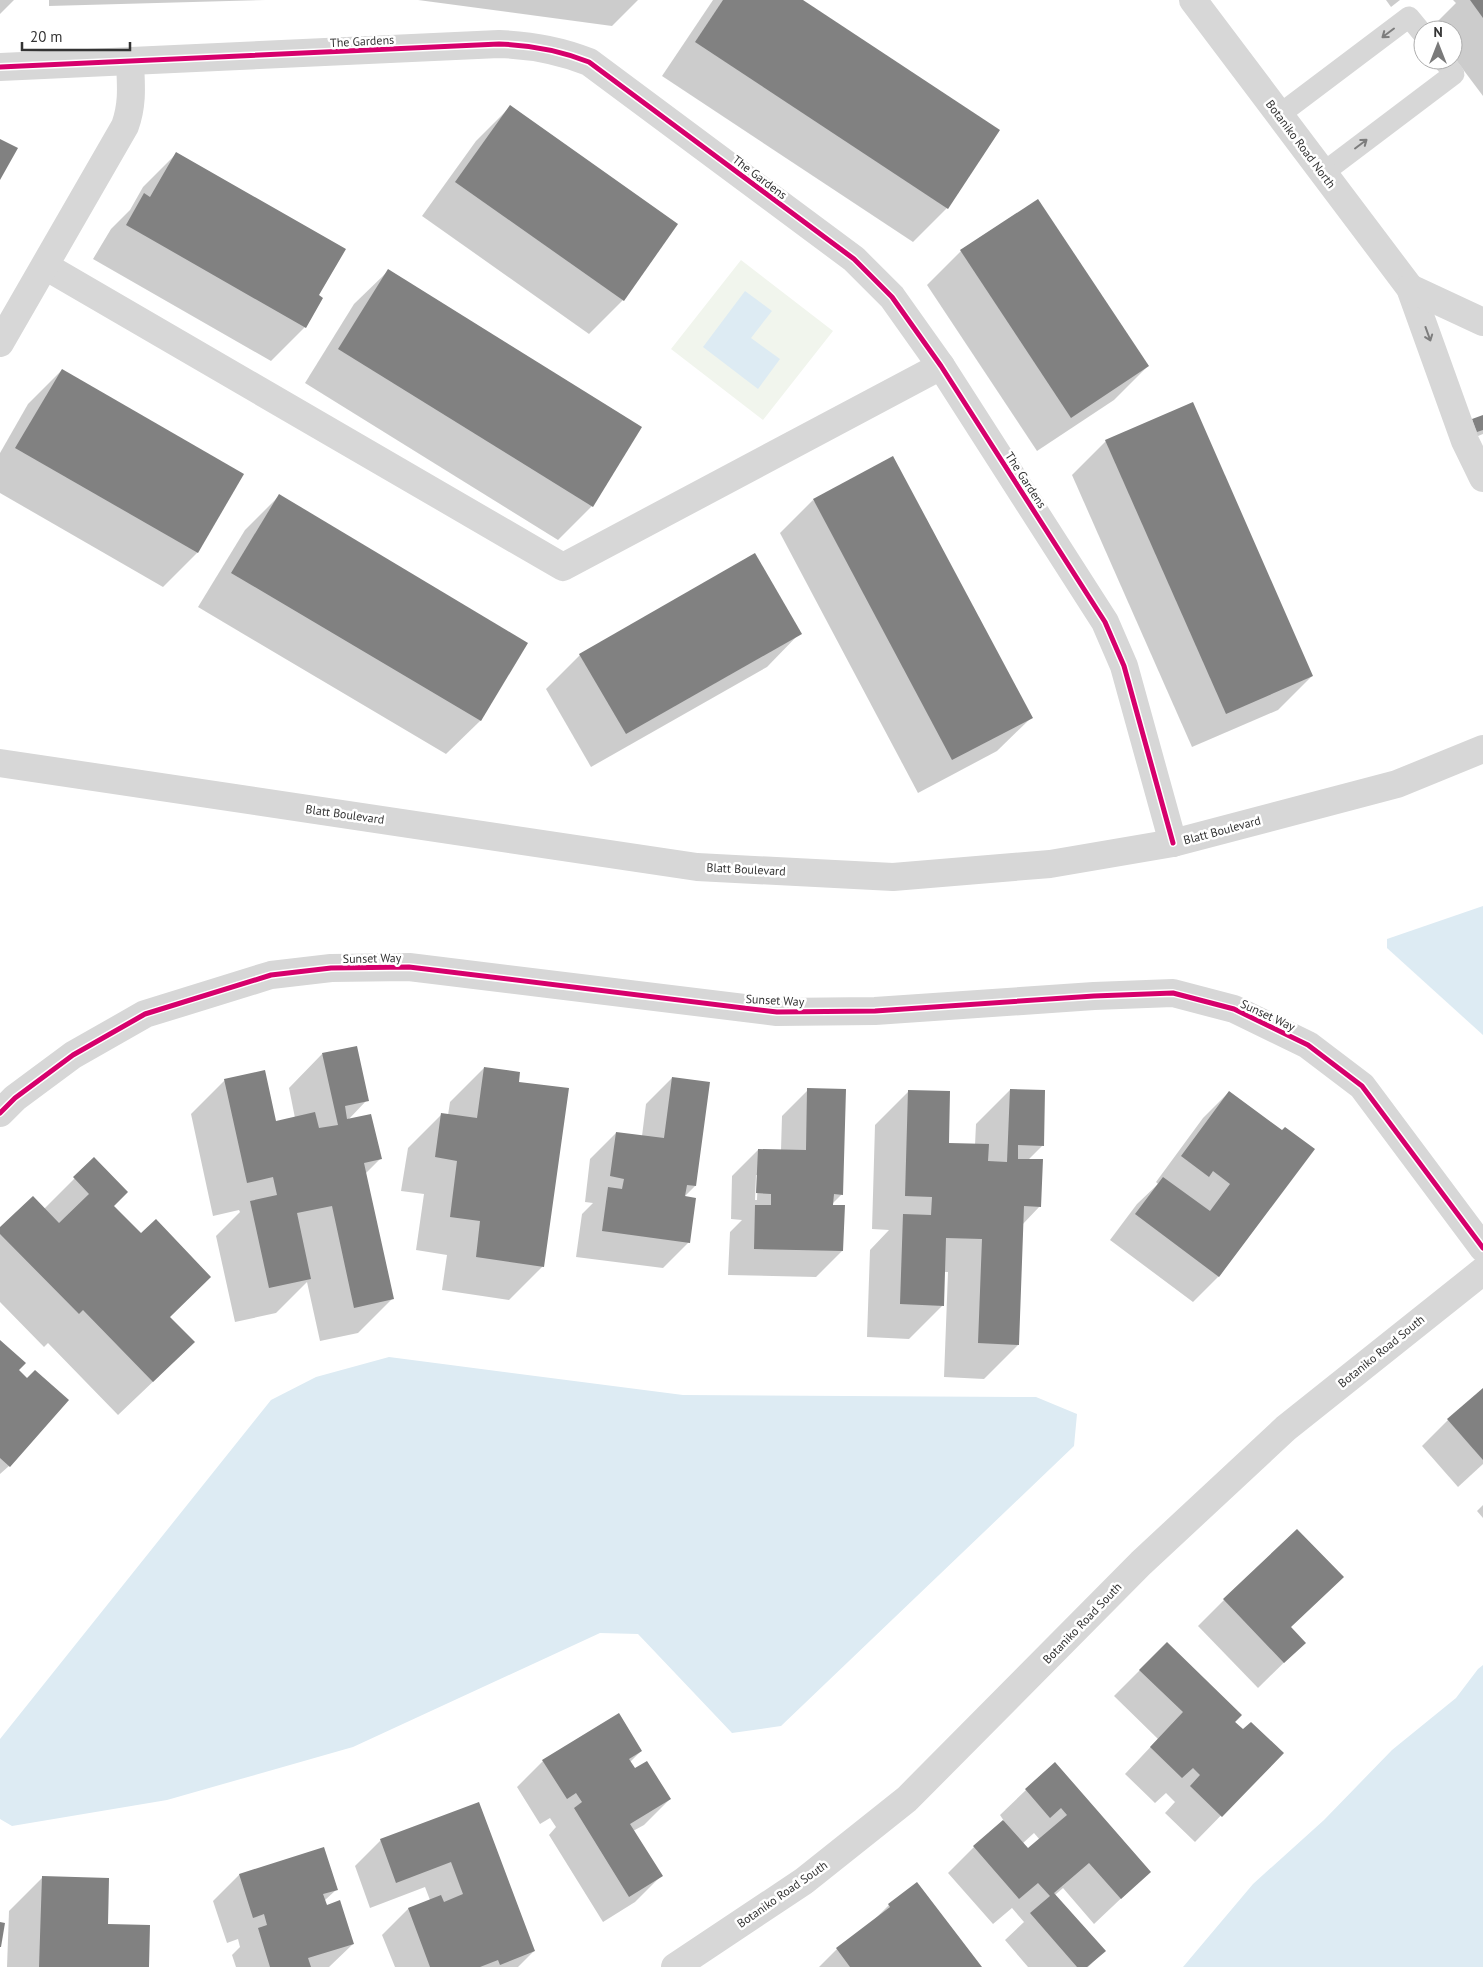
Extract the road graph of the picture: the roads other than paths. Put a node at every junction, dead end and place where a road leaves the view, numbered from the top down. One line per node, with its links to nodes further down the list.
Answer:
1 (1193, 0): 6 (street, Botaniko Road North)
2 (1413, 22): 6 (lane, one-way to 6)
3 (130, 62): 4 (street, The Gardens); 8 (street); 12 (street, The Gardens)
4 (0, 67)
5 (1451, 70): 7 (lane, one-way to 5)
6 (1279, 116): 7 (street, Botaniko Road North)
7 (1322, 173): 9 (street, Botaniko Road North)
8 (45, 266): 11 (street); 12 (street)
9 (1410, 288): 10 (street, Botaniko Road North); 13 (street, Botaniko Road North, one-way to 13)
10 (1483, 322)
11 (0, 343)
12 (941, 366): 16 (street, The Gardens)
13 (1480, 464)
14 (1483, 749): 16 (street, Blatt Boulevard)
15 (0, 764): 16 (street, Blatt Boulevard)
16 (1172, 843)
17 (0, 1113): 18 (street, Sunset Way)
18 (1483, 1248)
19 (1483, 1270): 20 (street, Botaniko Road South)
20 (675, 1967)

